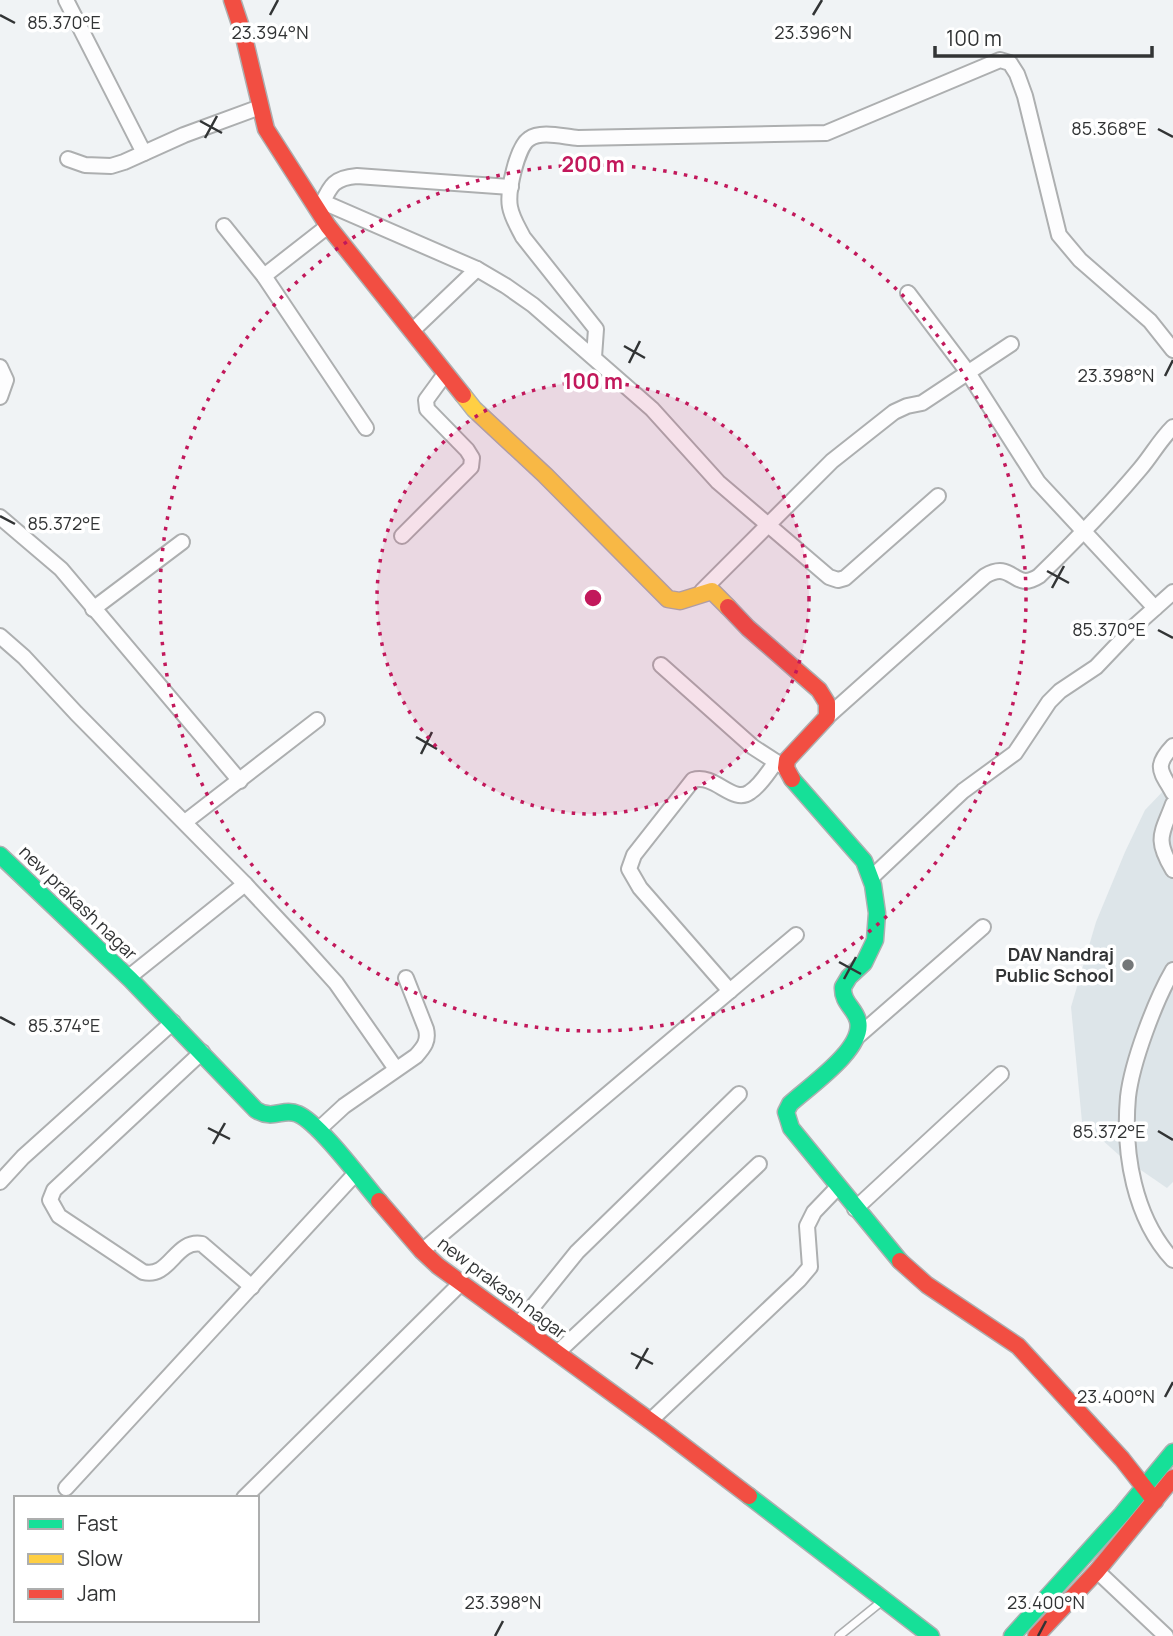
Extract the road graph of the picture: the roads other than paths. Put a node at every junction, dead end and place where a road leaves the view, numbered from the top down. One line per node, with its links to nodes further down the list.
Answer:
1 (66, 0): 4 (street)
2 (232, 0): 3 (street)
3 (260, 107): 4 (street); 7 (street)
4 (144, 153): 5 (street)
5 (68, 159)
6 (511, 187): 7 (street); 14 (street); 15 (street)
7 (323, 213): 9 (street); 10 (street); 12 (street)
8 (224, 226): 10 (street)
9 (477, 270): 12 (street); 15 (street)
10 (264, 276): 21 (street)
11 (908, 293): 17 (street)
12 (412, 331): 18 (street)
13 (1011, 344): 17 (street)
14 (1173, 350)
15 (594, 357): 24 (street)
16 (0, 367): 19 (street)
17 (967, 371): 24 (street); 25 (street)
18 (445, 374): 26 (street); 28 (street)
19 (0, 397)
20 (1173, 427): 25 (street)
21 (366, 428)
22 (938, 496): 24 (street)
23 (0, 517): 31 (street)
24 (767, 524): 28 (street)
25 (1084, 532): 30 (street); 34 (street)
26 (402, 536)
27 (182, 542): 31 (street)
28 (702, 591): 34 (street)
29 (1173, 592): 30 (street)
30 (1155, 608): 44 (street)
31 (93, 609): 38 (street)
32 (0, 636): 41 (street)
33 (661, 665): 37 (street)
34 (827, 717): 37 (street)
35 (317, 720): 38 (street)
36 (1173, 746): 39 (street)
37 (781, 765): 44 (street); 51 (street)
38 (240, 780): 41 (street)
39 (1173, 793)
40 (1173, 804): 43 (street)
41 (185, 822): 45 (street)
42 (0, 855): 49 (street, new prakash nagar)
43 (1173, 870)
44 (871, 878): 53 (street)
45 (245, 884): 49 (street); 55 (street)
46 (983, 927): 53 (street)
47 (796, 935): 51 (street)
48 (1173, 970): 65 (street)
49 (129, 977): 52 (street, new prakash nagar)
50 (406, 978): 55 (street)
51 (730, 991): 64 (street)
52 (173, 1022): 54 (street, new prakash nagar); 61 (street)
53 (857, 1037): 62 (street)
54 (202, 1052): 58 (street, new prakash nagar); 67 (street)
55 (396, 1069): 58 (street)
56 (1001, 1074): 63 (street)
57 (739, 1094): 68 (street)
58 (318, 1130): 60 (street, new prakash nagar)
59 (759, 1164): 69 (street)
60 (355, 1174): 64 (street, new prakash nagar); 67 (street)
61 (0, 1182)
62 (838, 1188): 63 (street); 70 (street)
63 (855, 1209): 73 (street)
64 (422, 1251): 66 (street, new prakash nagar)
65 (1173, 1260)
66 (460, 1283): 68 (street, new prakash nagar); 75 (street)
67 (251, 1287): 74 (street)
68 (518, 1325): 69 (street, new prakash nagar)
69 (557, 1353): 70 (street, new prakash nagar)
70 (650, 1421): 78 (street, new prakash nagar)
71 (1173, 1452): 73 (street)
72 (1173, 1478): 76 (street)
73 (1144, 1487): 76 (street); 81 (street)
74 (66, 1488)
75 (246, 1496)
76 (1154, 1501): 77 (street)
77 (1097, 1571): 82 (street); 83 (street)
78 (885, 1600): 79 (lane); 80 (street, new prakash nagar)
79 (839, 1636)
80 (931, 1636)
81 (1012, 1636)
82 (1036, 1636)
83 (1166, 1636)

